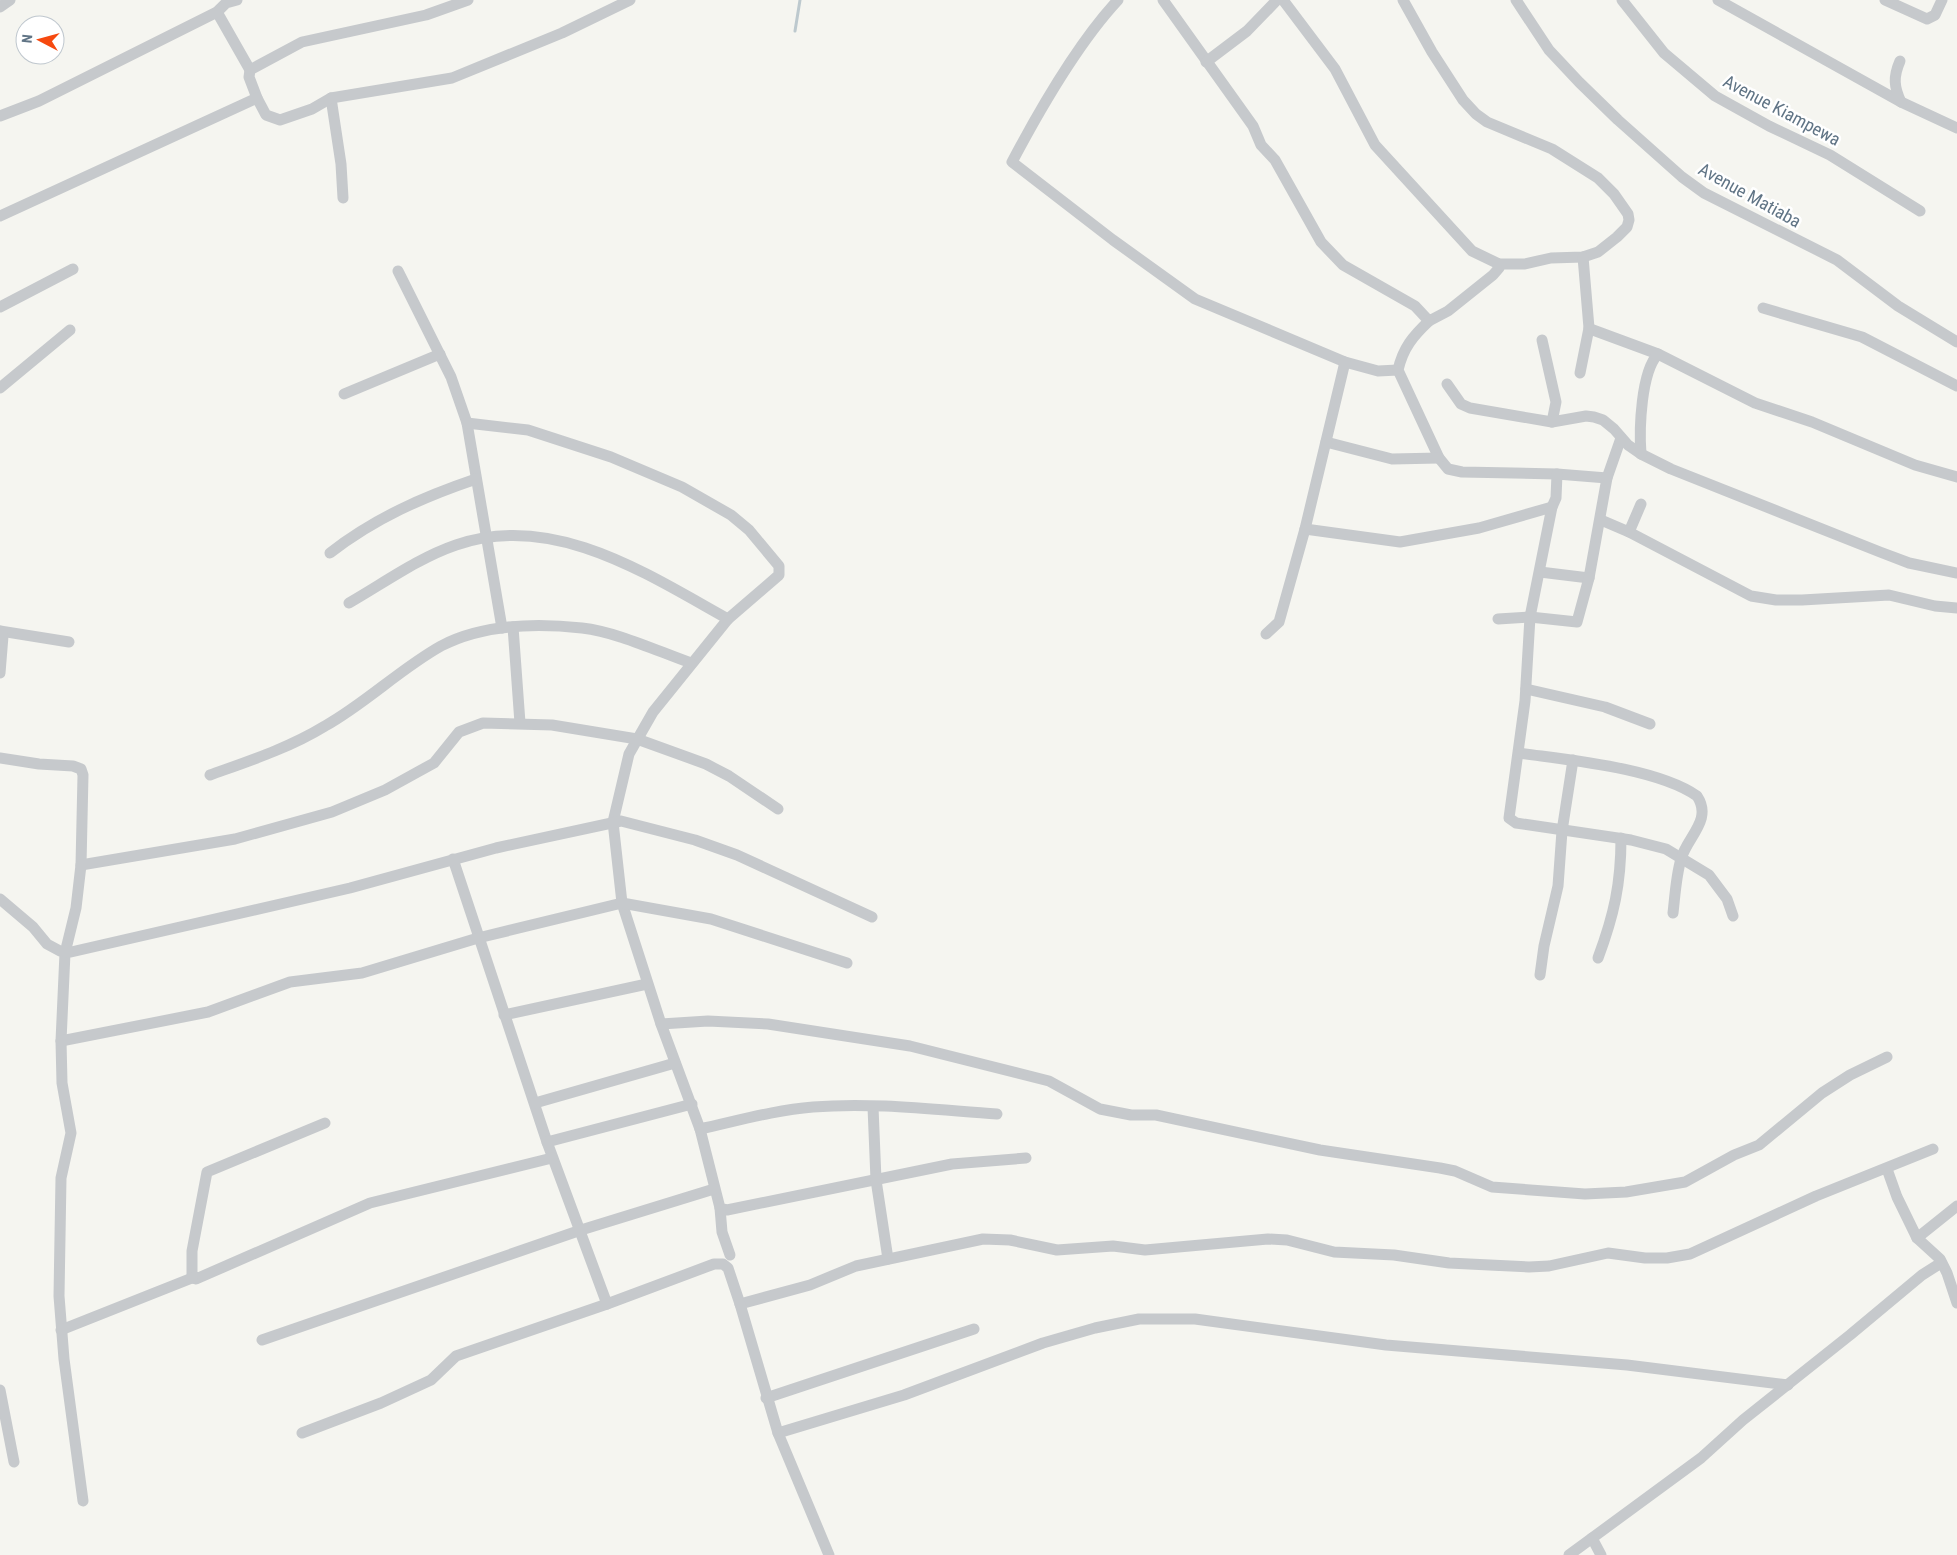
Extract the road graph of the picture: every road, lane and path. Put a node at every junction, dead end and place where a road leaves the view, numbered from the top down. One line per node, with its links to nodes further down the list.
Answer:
1 (10, 0): 15 (street)
2 (237, 0): 16 (street)
3 (468, 0): 19 (street)
4 (630, 0): 21 (street)
5 (1118, 0): 41 (street)
6 (1163, 0): 18 (street)
7 (1277, 0): 18 (street)
8 (1283, 0): 29 (street)
9 (1403, 0): 28 (street)
10 (1516, 0): 38 (street, Avenue Matiaba)
11 (1622, 0): 26 (street, Avenue Kiampewa)
12 (1718, 0): 22 (street)
13 (1885, 0): 14 (street)
14 (1942, 0)
15 (0, 7)
16 (217, 12): 19 (street); 23 (street)
17 (1900, 61): 22 (street)
18 (1206, 62): 34 (street)
19 (250, 70): 20 (street)
20 (257, 98): 21 (street); 27 (street)
21 (331, 98): 25 (street)
22 (1901, 102): 24 (street)
23 (0, 116)
24 (1957, 128)
25 (343, 198)
26 (1920, 211)
27 (0, 216)
28 (1583, 257): 29 (street); 35 (street)
29 (1499, 264): 34 (street)
30 (73, 269): 32 (street)
31 (398, 271): 39 (street)
32 (0, 307)
33 (1763, 308): 45 (street)
34 (1429, 321): 42 (street)
35 (1589, 328): 40 (street); 43 (street)
36 (70, 330): 46 (street)
37 (1542, 340): 48 (street)
38 (1957, 342)
39 (440, 354): 47 (street); 49 (street)
40 (1658, 354): 52 (street); 55 (street)
41 (1345, 362): 42 (street); 51 (street)
42 (1398, 370): 53 (street)
43 (1580, 373)
44 (1447, 384): 48 (street)
45 (1957, 386)
46 (0, 388)
47 (344, 394)
48 (1552, 422): 50 (street)
49 (467, 423): 57 (street); 71 (street)
50 (1621, 438): 52 (street); 56 (street)
51 (1326, 442): 53 (street); 61 (street)
52 (1641, 454): 66 (street)
53 (1439, 458): 54 (street)
54 (1557, 474): 56 (street); 59 (street)
55 (1957, 477)
56 (1607, 478): 60 (street)
57 (476, 479): 63 (street); 64 (street)
58 (1641, 504): 62 (street)
59 (1552, 507): 61 (street); 65 (street)
60 (1601, 520): 62 (street); 67 (street)
61 (1306, 530): 75 (street)
62 (1629, 532): 69 (street)
63 (485, 539): 68 (street); 71 (street); 73 (street)
64 (330, 553)
65 (1540, 572): 67 (street); 70 (street)
66 (1957, 573)
67 (1588, 578): 70 (street)
68 (350, 604)
69 (1957, 608)
70 (1530, 617): 72 (street); 79 (street)
71 (728, 619): 77 (street)
72 (1498, 619)
73 (507, 628): 77 (street); 80 (street); 86 (street)
74 (0, 631): 76 (street); 78 (street)
75 (1266, 634)
76 (70, 642)
77 (691, 663): 82 (street)
78 (0, 673)
79 (1526, 689): 81 (street); 83 (street)
80 (520, 723): 82 (street); 93 (street)
81 (1650, 724)
82 (636, 739): 87 (street); 88 (street)
83 (1519, 753): 85 (street); 89 (street)
84 (0, 758): 93 (street)
85 (1573, 760): 89 (street); 91 (street)
86 (210, 775)
87 (778, 808)
88 (613, 822): 92 (street); 95 (street); 98 (street)
89 (1562, 831): 90 (street); 103 (street)
90 (1621, 838): 91 (street); 101 (street)
91 (1681, 858): 96 (street); 97 (street)
92 (453, 859): 99 (street); 100 (street)
93 (81, 865): 100 (street)
94 (0, 899): 100 (street)
95 (622, 902): 99 (street); 102 (street); 104 (street)
96 (1673, 913)
97 (1733, 916)
98 (872, 917)
99 (478, 938): 105 (street); 107 (street)
100 (65, 953): 107 (street)
101 (1598, 958)
102 (847, 963)
103 (1540, 975)
104 (648, 984): 105 (street); 106 (street)
105 (504, 1015): 110 (street)
106 (661, 1024): 108 (street); 109 (street)
107 (61, 1041): 135 (street)
108 (1887, 1057)
109 (675, 1062): 110 (street); 111 (street)
110 (535, 1103): 116 (street)
111 (692, 1104): 115 (street); 116 (street)
112 (872, 1107): 113 (street); 115 (street); 121 (street)
113 (997, 1114)
114 (325, 1123): 130 (street)
115 (700, 1129): 122 (street)
116 (547, 1142): 118 (street)
117 (1933, 1149): 120 (street)
118 (552, 1158): 125 (street); 130 (street)
119 (1026, 1158): 121 (street)
120 (1888, 1168): 126 (street); 128 (street)
121 (876, 1180): 124 (street); 128 (street)
122 (714, 1189): 124 (street); 125 (street)
123 (1957, 1206): 126 (street)
124 (720, 1208): 127 (street)
125 (581, 1230): 132 (street); 136 (street)
126 (1917, 1238): 129 (street)
127 (730, 1255)
128 (888, 1259): 133 (street)
129 (1941, 1263): 131 (street); 137 (street)
130 (192, 1278): 135 (street)
131 (1957, 1303)
132 (607, 1304): 133 (street); 140 (street)
133 (740, 1304): 139 (street)
134 (974, 1329): 139 (street)
135 (61, 1330): 143 (street)
136 (262, 1340)
137 (1788, 1385): 141 (street); 144 (street)
138 (0, 1390): 142 (street)
139 (766, 1398): 141 (street)
140 (302, 1433)
141 (778, 1433): 145 (street)
142 (14, 1462)
143 (83, 1501)
144 (1592, 1538): 146 (street); 147 (street)
145 (829, 1555)
146 (1569, 1555)
147 (1601, 1555)

